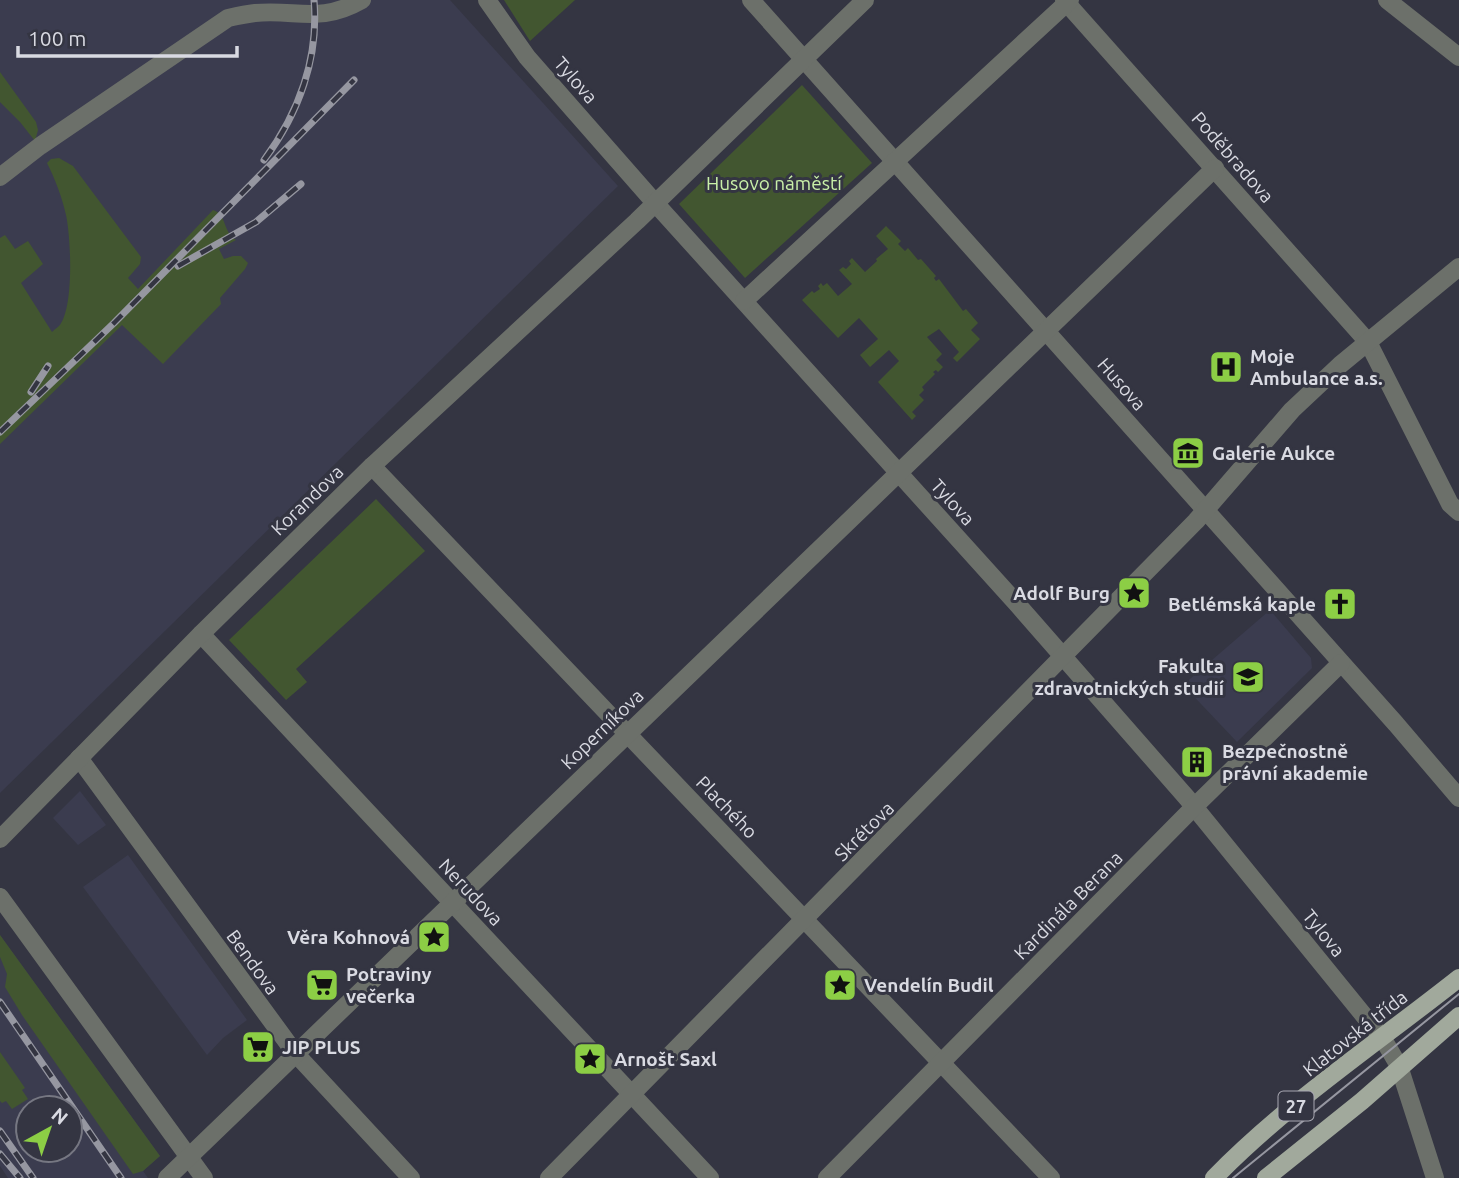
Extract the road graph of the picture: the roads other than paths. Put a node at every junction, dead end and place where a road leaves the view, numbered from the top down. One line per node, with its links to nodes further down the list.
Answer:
1 (362, 0): 11 (street)
2 (486, 0): 12 (street, Tylova)
3 (751, 0): 8 (street, Husova)
4 (865, 0): 8 (street)
5 (1387, 0): 7 (street)
6 (1067, 1): 9 (street); 10 (street, Poděbradova)
7 (1459, 57)
8 (805, 60): 9 (street, Husova); 12 (street)
9 (895, 161): 14 (street); 15 (street, Husova)
10 (1215, 168): 15 (street, Koperníkova); 16 (street, Poděbradova)
11 (0, 177)
12 (656, 204): 14 (street, Tylova); 17 (street, Korandova)
13 (1459, 267): 16 (street, Skrétova)
14 (744, 302): 18 (street, Tylova)
15 (1046, 331): 18 (street, Koperníkova); 19 (street, Husova)
16 (1368, 342): 19 (street, Skrétova); 20 (street, Poděbradova)
17 (372, 466): 21 (street, Korandova); 24 (street, Plachého)
18 (899, 473): 22 (street, Tylova); 24 (street, Koperníkova)
19 (1206, 512): 22 (street, Skrétova); 23 (street, Husova)
20 (1459, 512)
21 (201, 634): 25 (street, Korandova); 30 (street, Nerudova)
22 (1064, 657): 27 (street, Tylova); 31 (street, Skrétova)
23 (1341, 663): 26 (street, Husova); 27 (street, Kardinála Berana)
24 (627, 736): 30 (street, Koperníkova); 31 (street, Plachého)
25 (79, 758): 28 (street, Korandova); 35 (street, Bendova)
26 (1459, 798)
27 (1195, 807): 34 (street, Tylova); 36 (street, Kardinála Berana)
28 (0, 839)
29 (0, 897): 39 (street)
30 (452, 902): 35 (street, Koperníkova); 38 (street, Nerudova)
31 (806, 919): 36 (street, Plachého); 38 (street, Skrétova)
32 (1459, 978): 34 (main road, Klatovská třída / 27)
33 (1459, 1016): 37 (main road, 27)
34 (1383, 1039): 37 (street, Tylova); 47 (main road, Klatovská třída / 27)
35 (295, 1053): 39 (street, Koperníkova); 42 (street, Bendova)
36 (942, 1063): 45 (street, Kardinála Berana); 46 (street, Plachého)
37 (1399, 1066): 48 (main road, 27); 49 (street, Tylova)
38 (632, 1095): 43 (street, Skrétova); 44 (street, Nerudova)
39 (187, 1157): 40 (street, Koperníkova); 41 (street)
40 (167, 1178)
41 (204, 1178)
42 (411, 1178)
43 (549, 1178)
44 (710, 1178)
45 (827, 1178)
46 (1051, 1178)
47 (1214, 1178)
48 (1266, 1178)
49 (1435, 1178)

